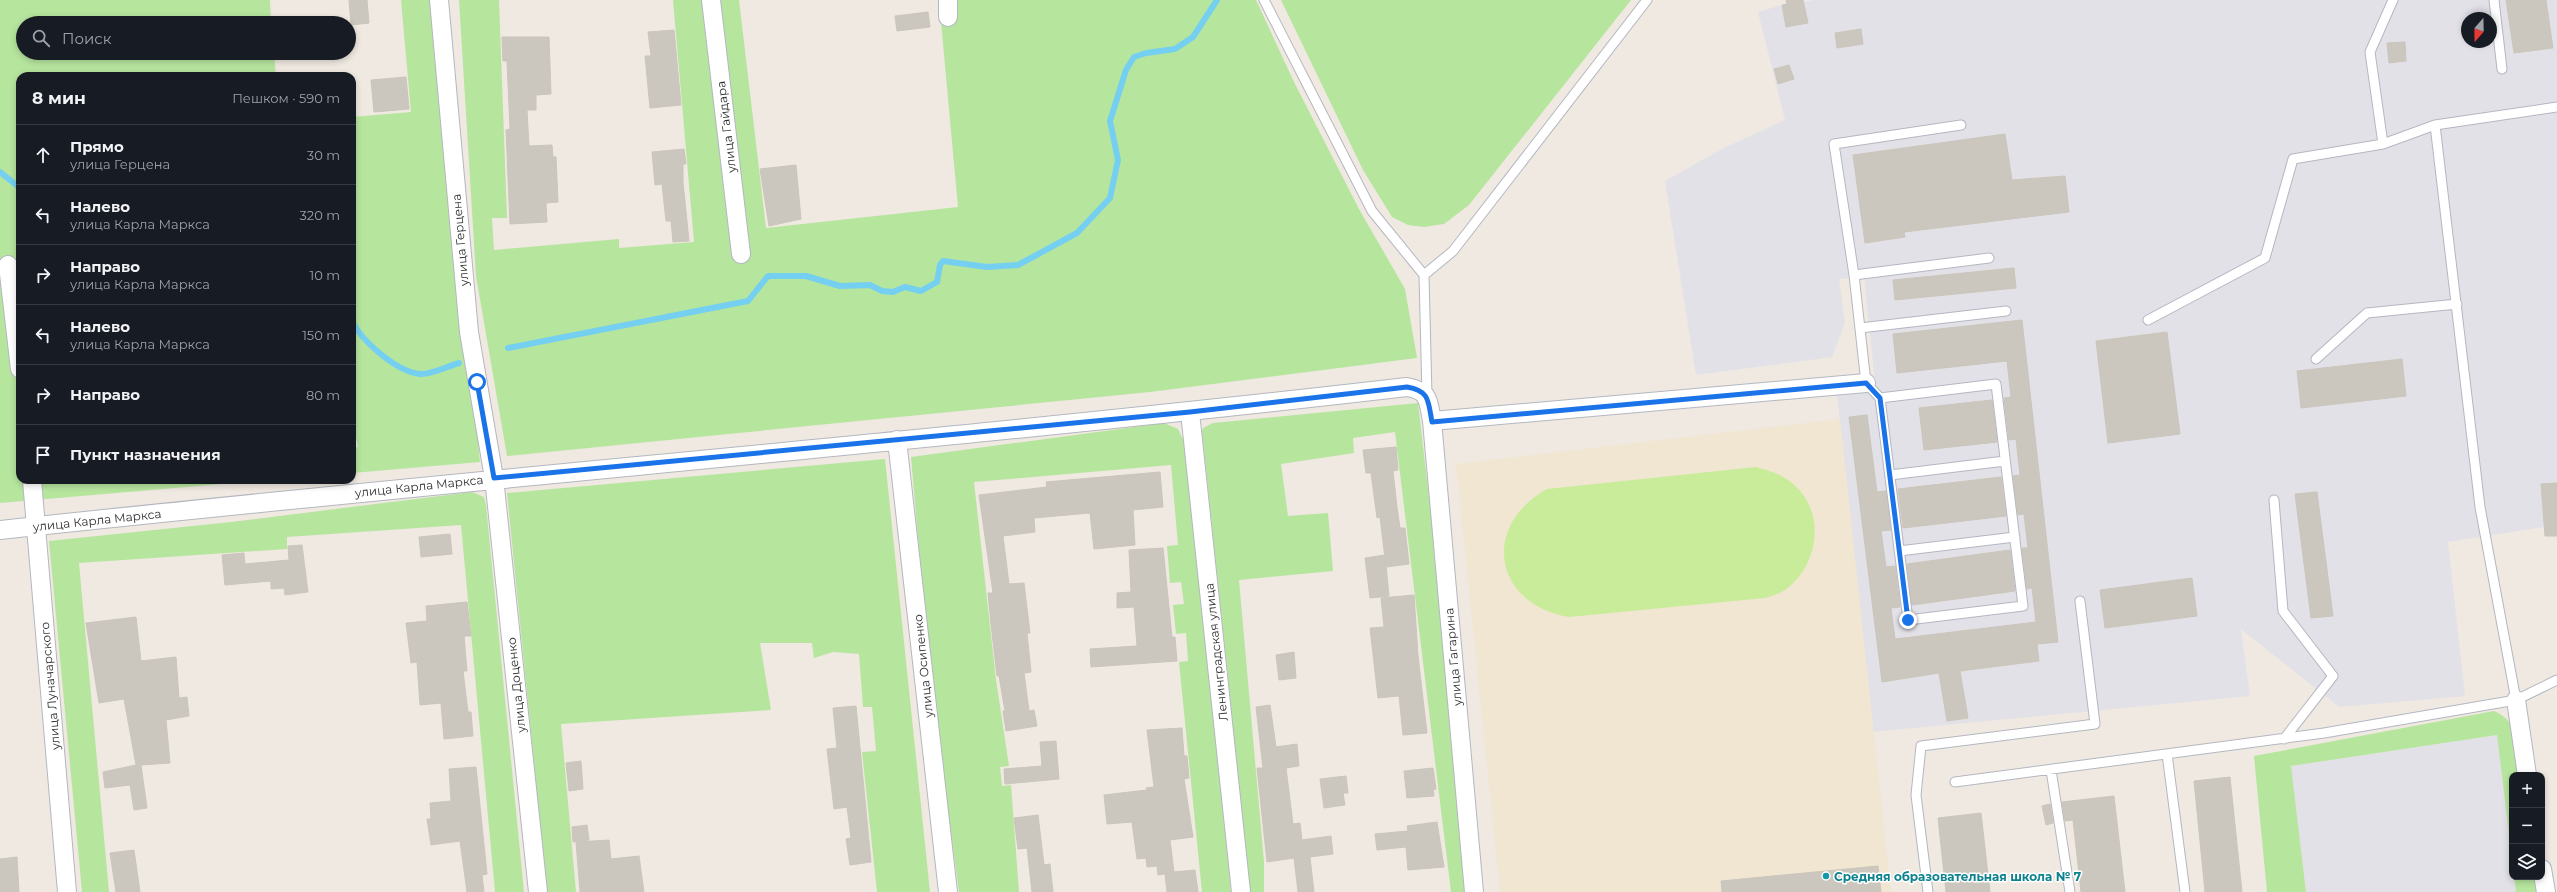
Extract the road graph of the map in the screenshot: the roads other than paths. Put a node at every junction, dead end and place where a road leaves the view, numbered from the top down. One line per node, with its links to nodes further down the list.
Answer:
1 (438, 0): 31 (street, улица Герцена)
2 (711, 0): 12 (street, улица Гайдара)
3 (1264, 0): 16 (lane)
4 (1646, 0): 16 (lane)
5 (2393, 0): 11 (lane)
6 (2494, 0): 7 (lane)
7 (2502, 69)
8 (2557, 107): 10 (lane)
9 (1961, 125): 15 (lane)
10 (2434, 125): 11 (lane); 17 (lane)
11 (2383, 144): 19 (lane)
12 (742, 254)
13 (1989, 258): 15 (lane)
14 (8, 265): 21 (street)
15 (1854, 274): 20 (lane)
16 (1424, 275): 24 (lane)
17 (2456, 304): 22 (lane); 40 (lane)
18 (2006, 311): 20 (lane)
19 (2148, 320)
20 (1860, 328): 23 (lane)
21 (16, 334)
22 (2316, 359)
23 (1866, 383): 25 (lane); 27 (street)
24 (1427, 397): 26 (street, улица Карла Маркса); 27 (street)
25 (1880, 398): 29 (lane); 30 (lane)
26 (1190, 412): 28 (street, улица Карла Маркса); 50 (street, Ленинградская улица)
27 (1432, 422): 51 (street, улица Гагарина)
28 (897, 440): 31 (street, улица Карла Маркса); 49 (street, улица Осипенко)
29 (2005, 461): 30 (lane); 36 (lane)
30 (1890, 474): 37 (lane)
31 (494, 478): 34 (street, улица Карла Маркса); 48 (street, улица Доценко)
32 (32, 484): 34 (street, улица Луначарского)
33 (2274, 500): 41 (lane)
34 (36, 526): 35 (street, улица Карла Маркса); 47 (street, улица Луначарского)
35 (0, 530)
36 (2015, 537): 37 (lane); 37 (lane)
37 (1899, 552)
38 (2080, 601): 52 (lane)
39 (2557, 680): 40 (lane)
40 (2516, 700): 41 (lane); 44 (street)
41 (2284, 739): 42 (lane)
42 (2167, 754): 43 (lane); 54 (lane)
43 (2051, 770): 45 (lane); 53 (lane)
44 (2527, 772)
45 (1955, 782)
46 (2544, 880): 55 (street)
47 (67, 892)
48 (538, 892)
49 (948, 892)
50 (1242, 892)
51 (1474, 892)
52 (1928, 892)
53 (2070, 892)
54 (2185, 892)
55 (2546, 892)

